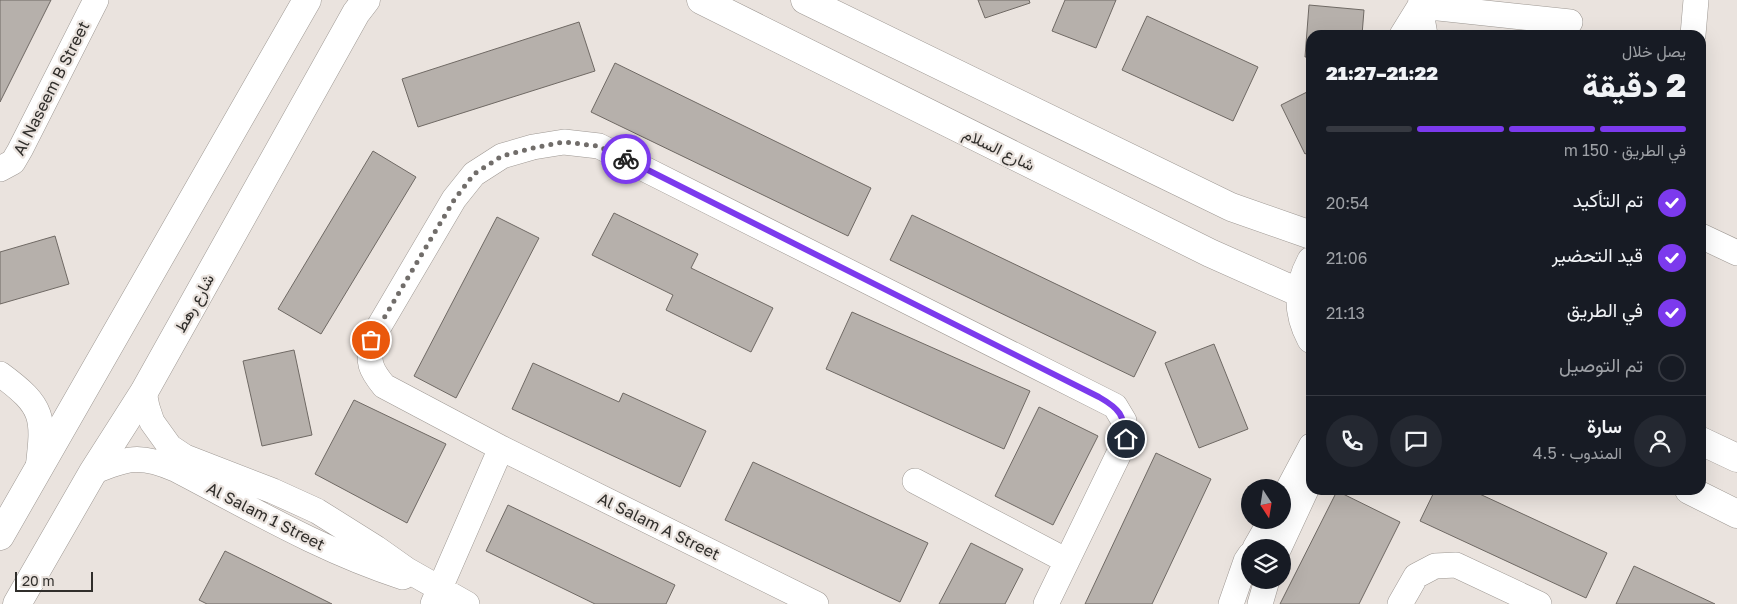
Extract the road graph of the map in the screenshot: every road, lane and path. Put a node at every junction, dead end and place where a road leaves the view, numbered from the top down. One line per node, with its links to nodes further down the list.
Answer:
1 (96, 0): 12 (street, Al Naseem B Street)
2 (307, 0): 25 (street)
3 (366, 0): 20 (street, شارع رهط)
4 (701, 0): 17 (street, شارع السلام)
5 (805, 0): 13 (street)
6 (1696, 0): 11 (street)
7 (1420, 3): 8 (street); 9 (street); 10 (street)
8 (1570, 19)
9 (1405, 30)
10 (1424, 30)
11 (1693, 30)
12 (0, 169)
13 (1306, 233)
14 (1706, 238): 15 (street)
15 (1737, 253)
16 (1306, 272): 17 (street)
17 (1300, 293): 18 (street)
18 (1306, 330)
19 (0, 374): 25 (street)
20 (144, 392): 26 (street, شارع رهط); 31 (street, Al Salam 1 Street)
21 (1706, 443): 24 (street)
22 (501, 448): 36 (street, Al Salam A Street); 38 (street); 41 (street, Al Salam A Street)
23 (1306, 455): 28 (street)
24 (1737, 458)
25 (38, 470): 33 (street)
26 (92, 472): 34 (street, Al Salam 1 Street); 39 (street, شارع رهط)
27 (916, 481): 36 (street)
28 (1291, 483)
29 (1306, 490): 35 (street)
30 (1699, 495): 32 (street)
31 (317, 511): 34 (street); 38 (street, Al Salam 1 Street)
32 (1737, 514)
33 (0, 536)
34 (304, 538): 38 (street, Al Salam 1 Street)
35 (1283, 539)
36 (1067, 562): 42 (street, Al Salam A Street)
37 (1264, 589): 43 (street)
38 (437, 597): 40 (street, Al Salam 1 Street)
39 (17, 604)
40 (468, 604)
41 (816, 604)
42 (1046, 604)
43 (1260, 604)
44 (1400, 604): 45 (street)
45 (1539, 604)

